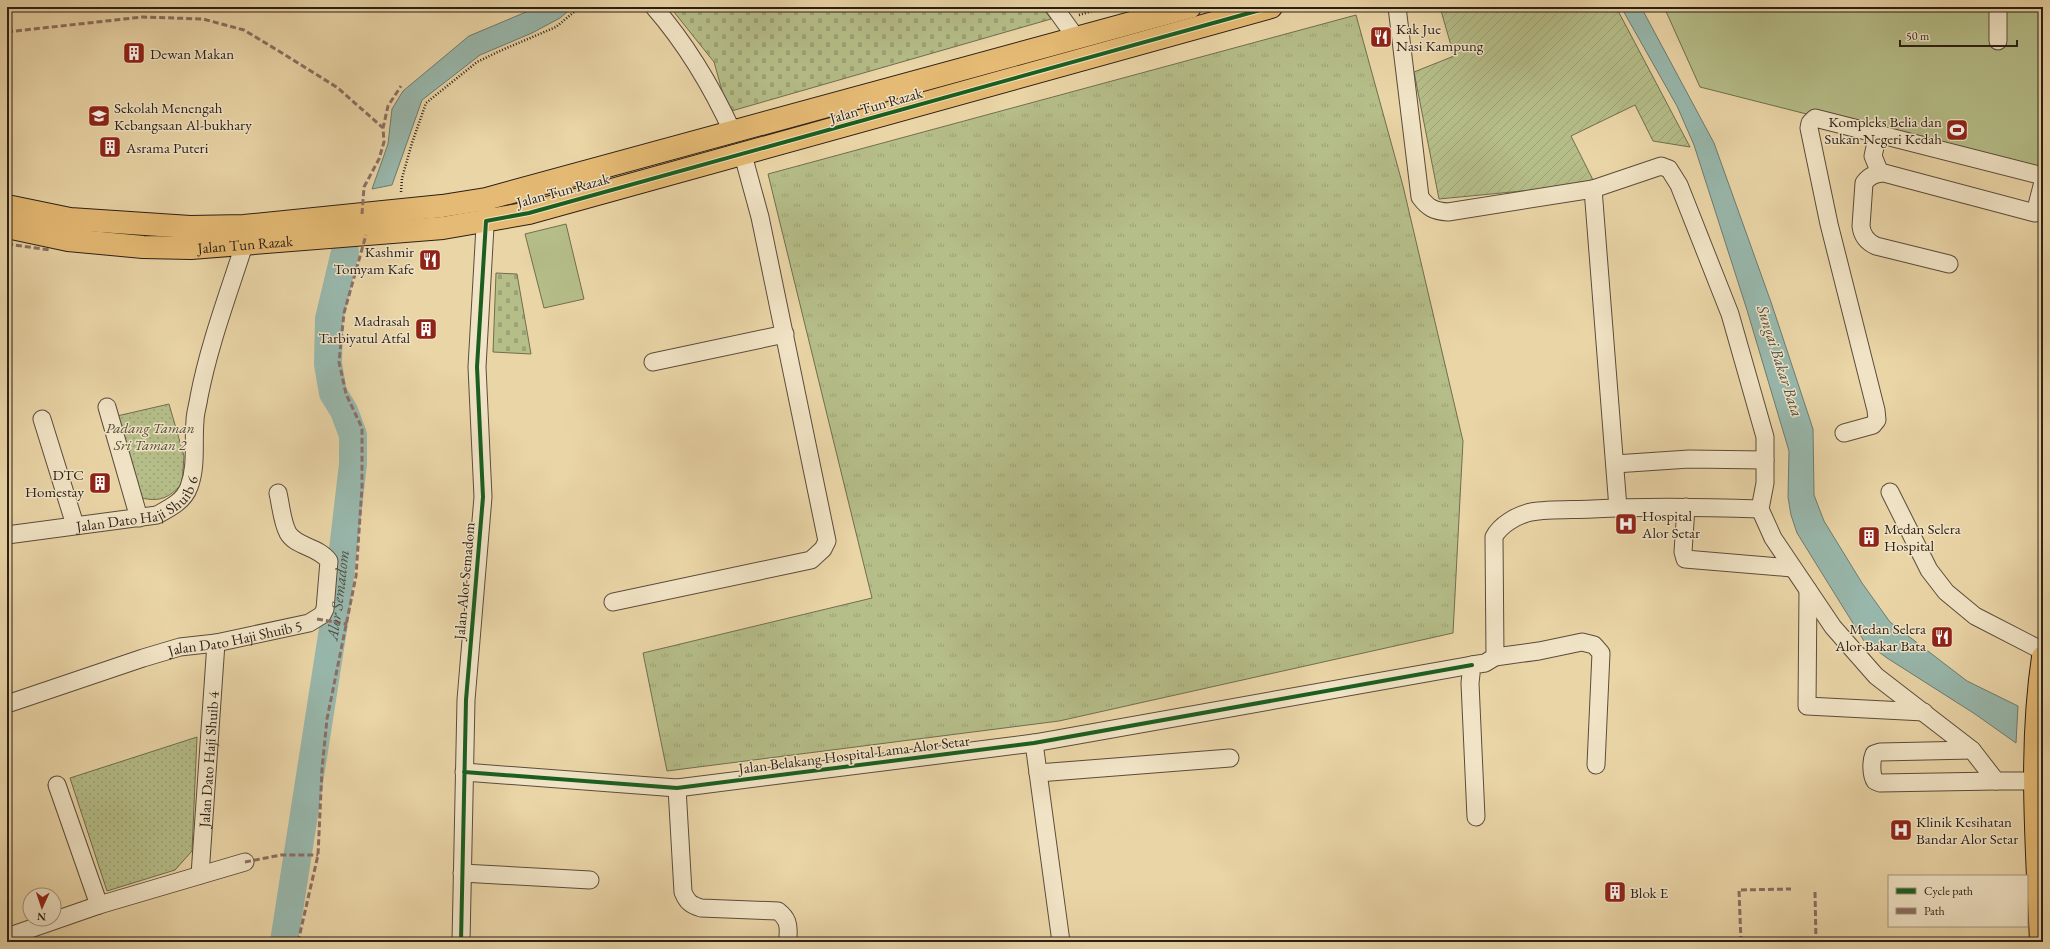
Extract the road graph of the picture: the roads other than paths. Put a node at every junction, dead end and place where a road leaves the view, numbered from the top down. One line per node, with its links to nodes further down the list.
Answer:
1 (654, 7): 9 (street)
2 (1054, 7): 7 (street)
3 (1190, 7): 7 (main road, Jalan Tun Razak)
4 (1271, 7): 11 (main road, Jalan Tun Razak)
5 (1397, 7): 15 (street)
6 (1998, 7): 8 (street)
7 (1077, 39): 9 (main road, Jalan Tun Razak)
8 (1998, 41)
9 (733, 133): 16 (main road, Jalan Tun Razak)
10 (1878, 134): 12 (street); 13 (street); 26 (street)
11 (743, 155): 18 (main road, Jalan Tun Razak); 22 (street)
12 (1880, 173): 14 (street); 21 (street)
13 (2043, 176)
14 (2043, 182)
15 (1592, 189): 27 (street); 28 (street)
16 (486, 199): 17 (main road, Jalan Tun Razak); 18 (street, Jalan Alor Semadom)
17 (7, 206)
18 (486, 221): 20 (main road, Jalan Tun Razak); 51 (street, Jalan Alor Semadom)
19 (7, 227): 20 (main road, Jalan Tun Razak)
20 (244, 245): 34 (street, Jalan Dato Haji Shuib 6)
21 (1948, 264)
22 (785, 334): 23 (street); 39 (street)
23 (653, 362)
24 (106, 407): 34 (street)
25 (42, 419): 35 (street)
26 (1844, 433)
27 (1765, 460): 28 (street); 33 (street)
28 (1615, 464): 32 (street)
29 (1890, 492): 41 (street)
30 (278, 493): 40 (street, Jalan Dato Haji Shuib 5)
31 (1686, 507): 32 (street); 33 (street); 37 (street)
32 (1618, 508): 42 (street)
33 (1760, 509): 37 (street)
34 (139, 518): 35 (street, Jalan Dato Haji Shuib 6)
35 (75, 525): 36 (street, Jalan Dato Haji Shuib 6)
36 (8, 532)
37 (1792, 568): 38 (street)
38 (1808, 590): 46 (street); 46 (street)
39 (613, 602)
40 (216, 643): 45 (street, Jalan Dato Haji Shuib 5); 60 (street, Jalan Dato Haji Shuib 4)
41 (2043, 651)
42 (1495, 657): 44 (street, Jalan Belakang Hospital Lama Alor Setar); 50 (street, Jalan Belakang Hospital Lama Alor Setar)
43 (2043, 657): 54 (main road)
44 (1472, 665): 47 (street, Jalan Belakang Hospital Lama Alor Setar); 57 (street)
45 (7, 704)
46 (1924, 712): 48 (street)
47 (1034, 744): 52 (street); 56 (street, Jalan Belakang Hospital Lama Alor Setar)
48 (1972, 750): 53 (street); 53 (street)
49 (1230, 758): 52 (street)
50 (1596, 765)
51 (464, 772): 56 (street, Jalan Belakang Hospital Lama Alor Setar); 59 (street, Jalan Alor Semadom)
52 (1038, 773): 66 (street)
53 (1996, 781): 54 (street)
54 (2035, 781): 67 (main road)
55 (57, 785): 62 (street)
56 (677, 788): 63 (street)
57 (1476, 817)
58 (246, 862): 60 (street)
59 (462, 873): 61 (street); 65 (street, Jalan Alor Semadom)
60 (200, 875): 62 (street)
61 (590, 880)
62 (99, 905): 64 (street)
63 (788, 936)
64 (7, 937)
65 (461, 942)
66 (1061, 942)
67 (2041, 942)

